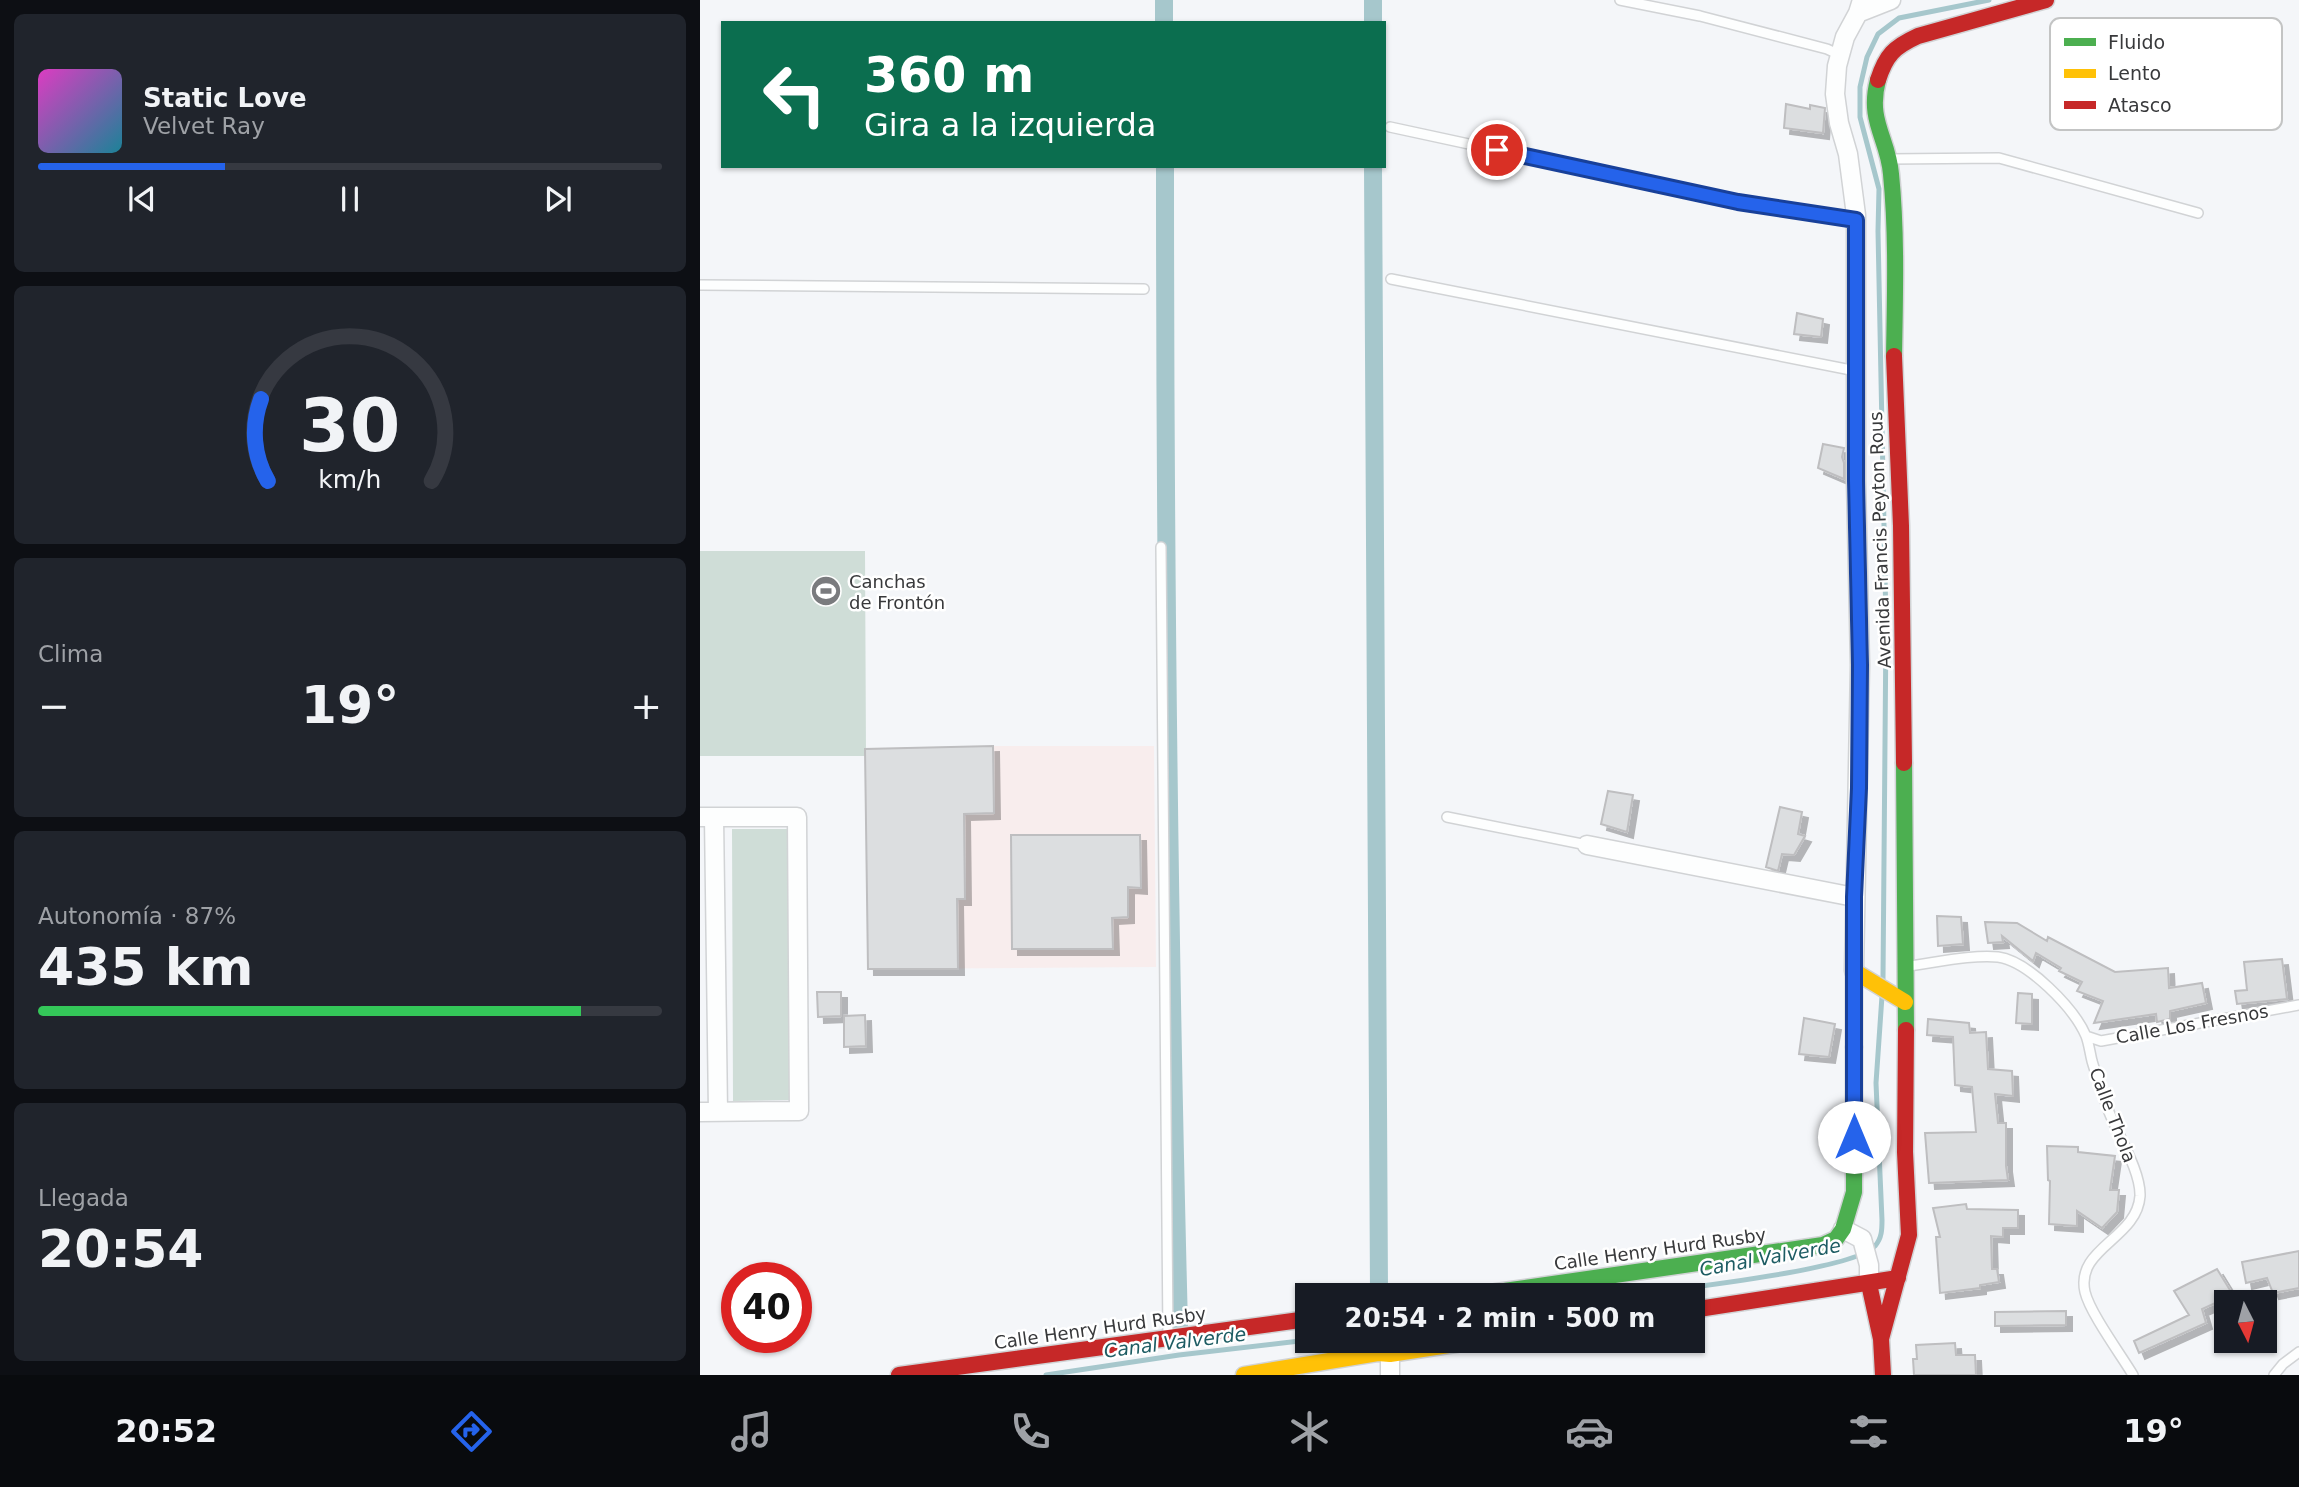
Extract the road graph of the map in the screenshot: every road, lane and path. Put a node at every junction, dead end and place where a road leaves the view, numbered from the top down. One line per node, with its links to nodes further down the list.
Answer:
1 (1620, 0): 5 (lane)
2 (1891, 0): 4 (street)
3 (2046, 0): 7 (street, Avenida Francis Peyton Rous)
4 (1860, 6): 5 (street)
5 (1840, 55): 9 (street)
6 (1390, 127): 9 (lane)
7 (1888, 159): 8 (lane); 19 (street, Avenida Francis Peyton Rous)
8 (2198, 213)
9 (1856, 220): 13 (street)
10 (1391, 279): 13 (lane)
11 (700, 285): 12 (lane)
12 (1144, 289)
13 (1856, 371): 18 (street)
14 (1161, 547): 31 (lane)
15 (707, 817): 24 (street); 24 (street)
16 (1447, 817): 17 (lane)
17 (1587, 845): 18 (street)
18 (1854, 897): 20 (street)
19 (1906, 966): 21 (street, Avenida Francis Peyton Rous); 23 (lane, Calle Thola)
20 (1854, 971): 21 (street); 25 (street)
21 (1899, 998): 26 (street, Avenida Francis Peyton Rous)
22 (2299, 1005): 23 (lane, Calle Los Fresnos)
23 (2086, 1036): 40 (lane, Calle Thola)
24 (709, 1112)
25 (1843, 1229): 27 (street, Calle Henry Hurd Rusby); 28 (street)
26 (1898, 1278): 28 (street); 32 (street, Avenida Francis Peyton Rous)
27 (1559, 1283)
28 (1869, 1284): 29 (street); 32 (street)
29 (1705, 1308)
30 (1295, 1321): 31 (street, Calle Henry Hurd Rusby)
31 (1168, 1337): 36 (street, Calle Henry Hurd Rusby)
32 (1881, 1339): 39 (street)
33 (2299, 1352): 41 (lane)
34 (1396, 1353): 35 (street)
35 (1390, 1354): 37 (street); 38 (street)
36 (899, 1375)
37 (1244, 1375)
38 (1390, 1375)
39 (1884, 1375)
40 (2133, 1375)
41 (2274, 1375)

